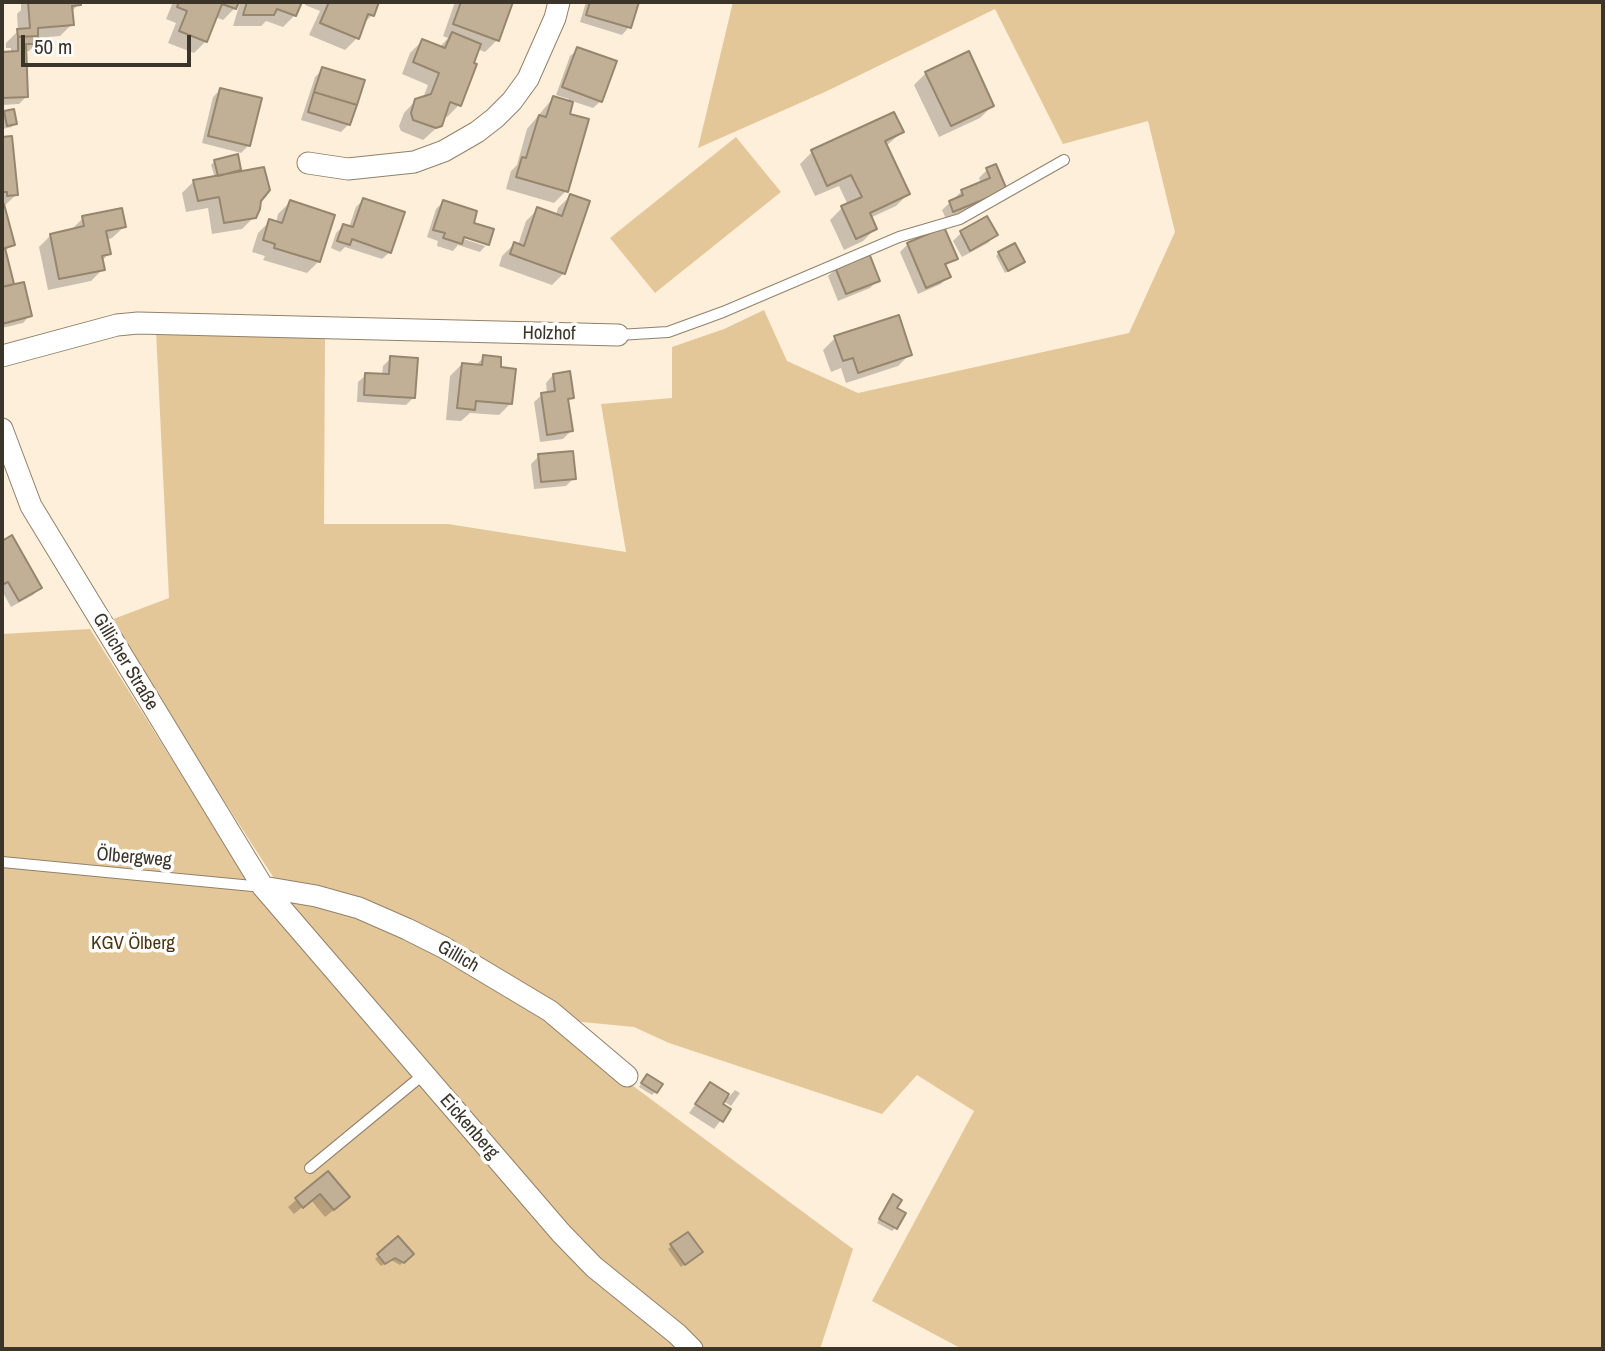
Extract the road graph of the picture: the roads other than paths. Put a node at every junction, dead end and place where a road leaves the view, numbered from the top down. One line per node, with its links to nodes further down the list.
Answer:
1 (559, 2): 3 (street)
2 (1064, 160): 4 (lane, Holzhof)
3 (308, 163)
4 (618, 335): 5 (street, Holzhof)
5 (2, 356)
6 (2, 429): 8 (street, Gillicher Straße)
7 (2, 862): 8 (lane, Ölbergweg)
8 (264, 887): 9 (street, Eickenberg); 10 (street, Gillich)
9 (424, 1074): 11 (lane); 12 (street, Eickenberg)
10 (627, 1076)
11 (310, 1168)
12 (692, 1349)

